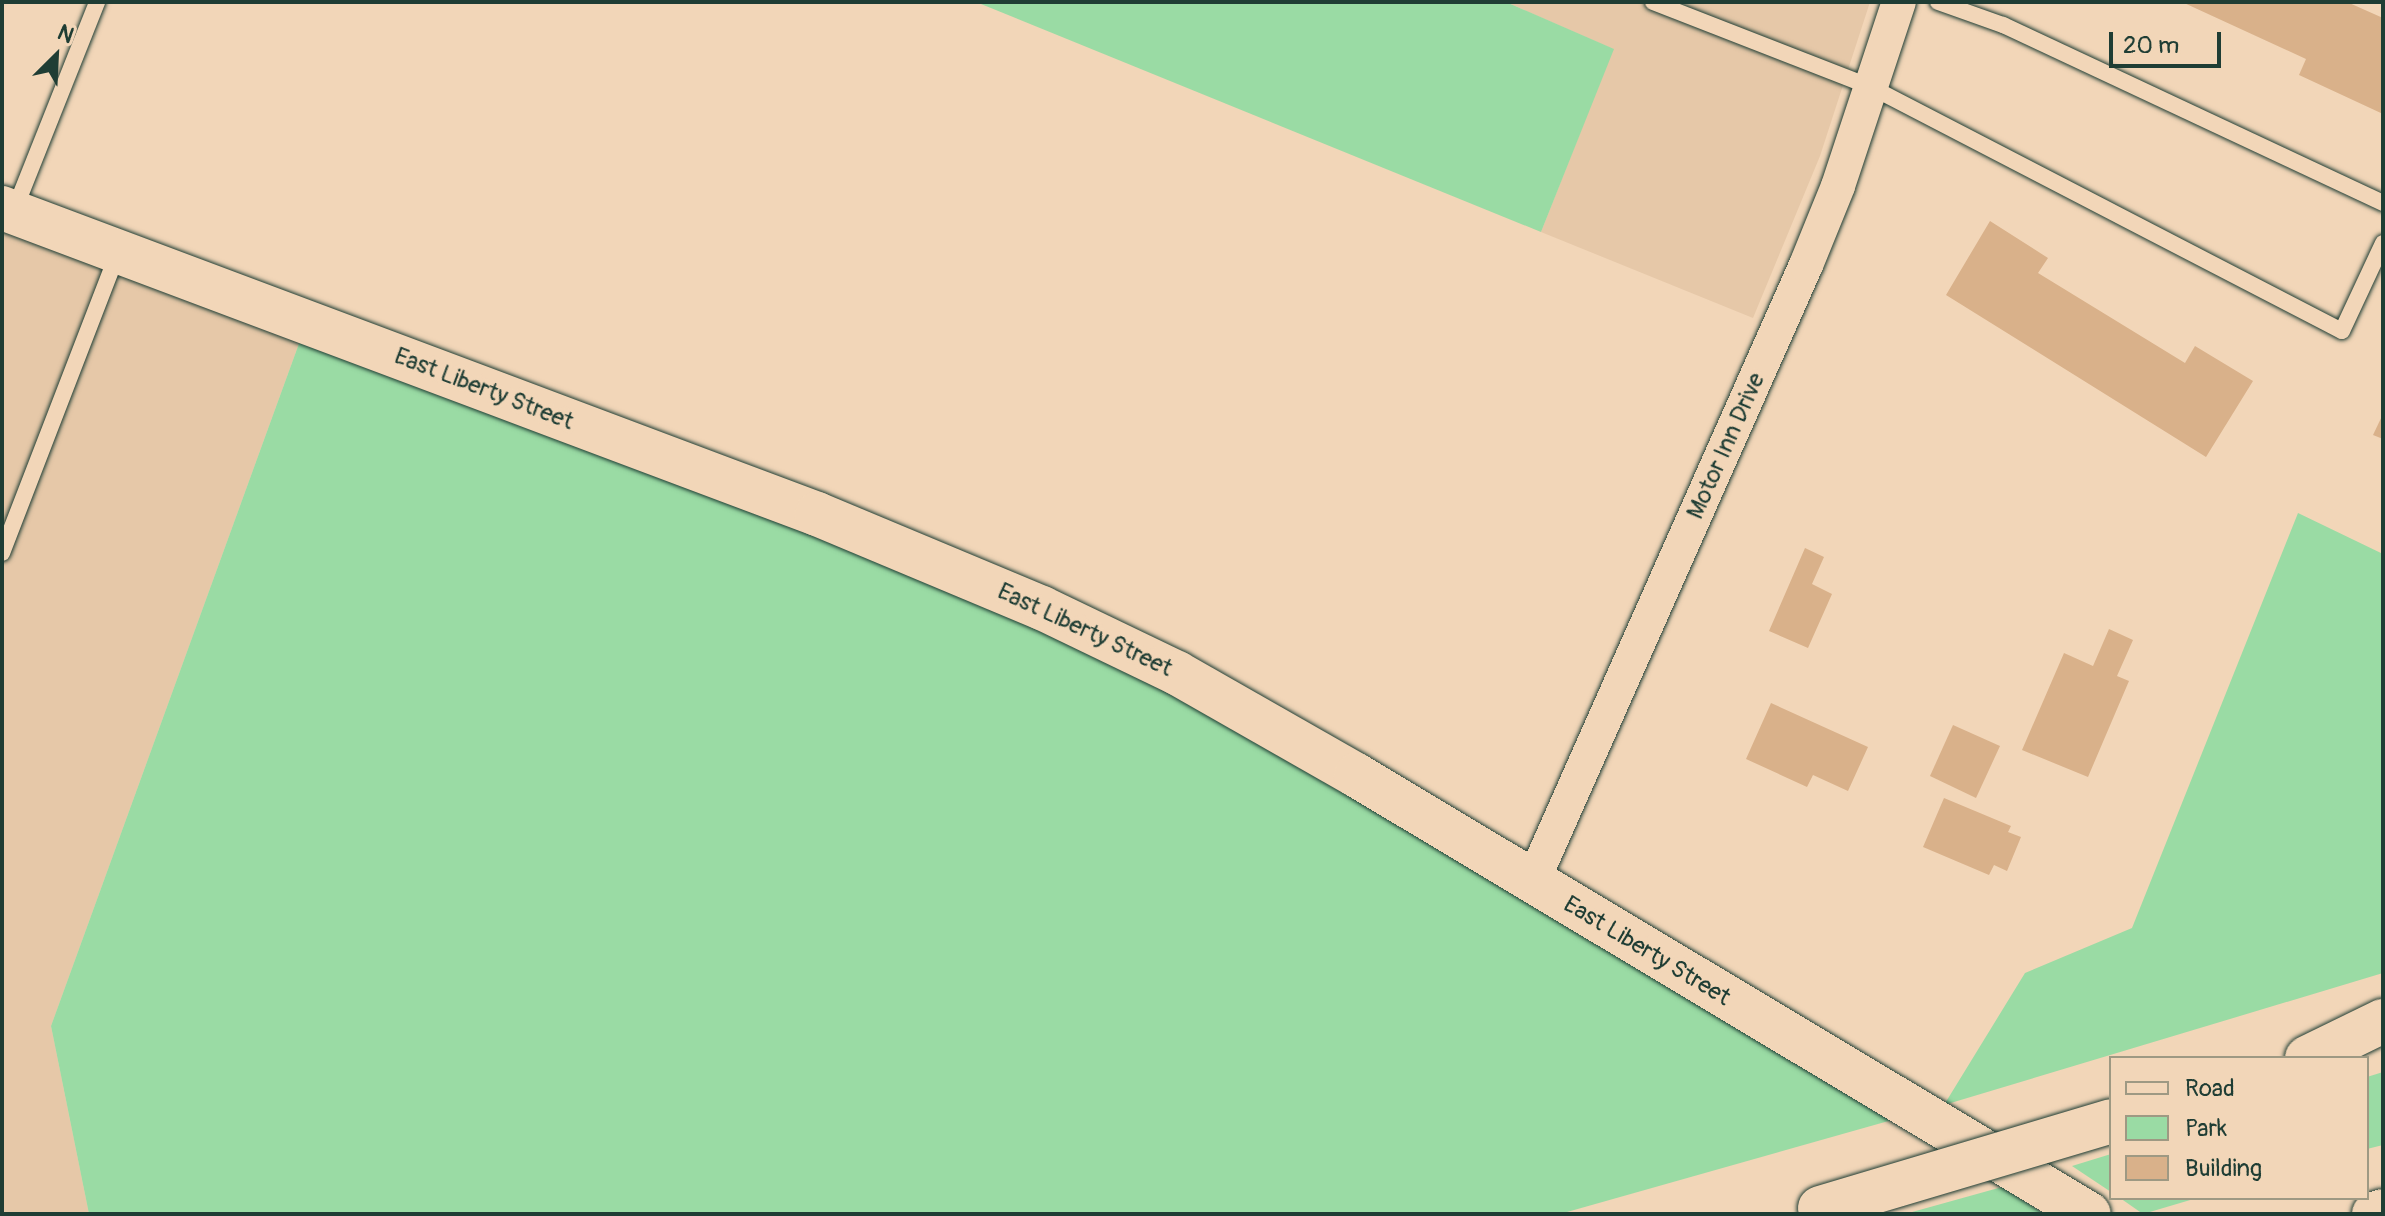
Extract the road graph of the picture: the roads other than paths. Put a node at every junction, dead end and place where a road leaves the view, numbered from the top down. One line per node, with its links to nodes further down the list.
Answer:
1 (97, 2): 7 (lane)
2 (1653, 2): 5 (lane)
3 (1899, 2): 5 (street, Motor Inn Drive)
4 (1938, 2): 6 (lane)
5 (1871, 87): 8 (lane); 11 (street, Motor Inn Drive)
6 (2383, 203)
7 (8, 210): 9 (main road, East Liberty Street)
8 (2383, 243)
9 (118, 251): 10 (lane); 11 (main road, East Liberty Street)
10 (2, 553)
11 (1532, 883): 19 (main road, East Liberty Street)
12 (2383, 1021): 14 (main road)
13 (2383, 1042): 15 (main road)
14 (2311, 1056)
15 (2334, 1056)
16 (2109, 1122): 17 (main road, bridge)
17 (1808, 1211)
18 (2383, 1211): 20 (main road)
19 (2089, 1214)
20 (2374, 1214)

